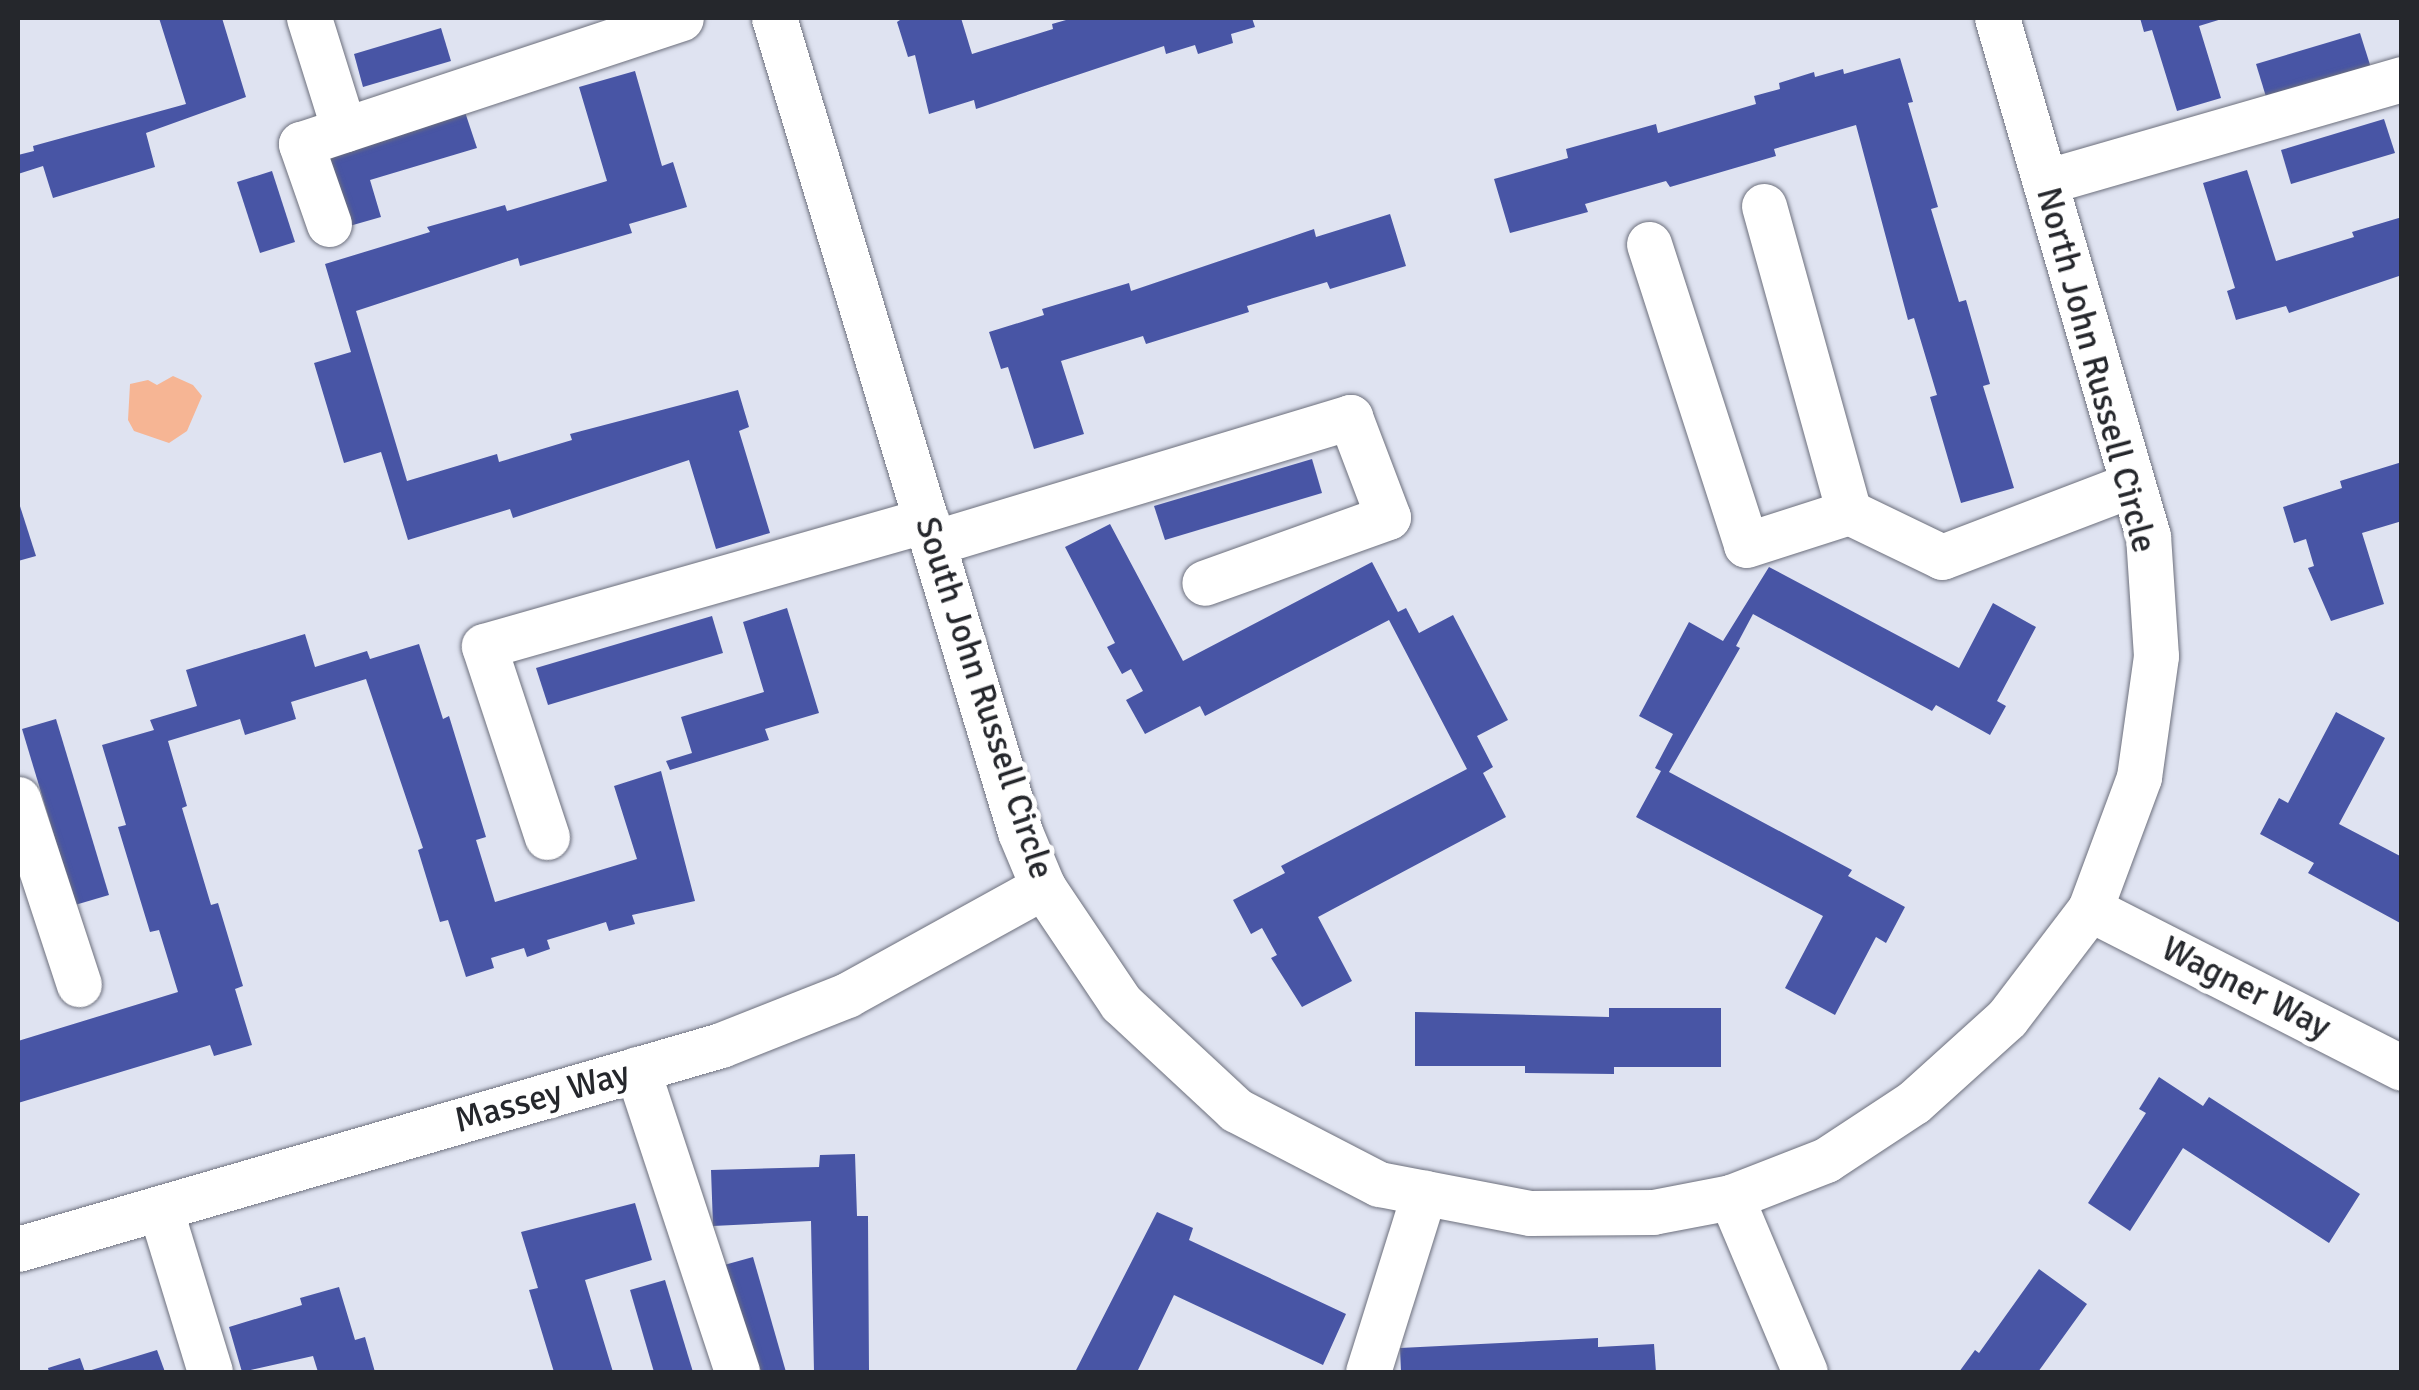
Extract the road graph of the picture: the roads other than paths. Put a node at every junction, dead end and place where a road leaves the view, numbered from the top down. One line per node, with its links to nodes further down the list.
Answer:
1 (310, 18): 6 (street)
2 (681, 18): 6 (street)
3 (774, 18): 13 (street, South John Russell Circle)
4 (1997, 18): 7 (street, North John Russell Circle)
5 (2402, 79): 7 (street)
6 (344, 130): 9 (street)
7 (2045, 182): 11 (street, North John Russell Circle)
8 (1764, 206): 12 (street)
9 (329, 224)
10 (1649, 244): 12 (street)
11 (2133, 484): 12 (street); 18 (street, North John Russell Circle)
12 (1849, 512)
13 (929, 531): 14 (street); 16 (street); 17 (street, South John Russell Circle)
14 (1204, 583)
15 (18, 799): 19 (street)
16 (547, 837)
17 (1043, 886): 21 (street, Massey Way); 22 (street, South John Russell Circle)
18 (2090, 909): 20 (street, Wagner Way); 23 (street, North John Russell Circle)
19 (78, 984)
20 (2402, 1068)
21 (637, 1069): 24 (street, Massey Way); 27 (street)
22 (1424, 1193): 23 (street, South John Russell Circle); 28 (street)
23 (1731, 1197): 29 (street)
24 (160, 1208): 25 (street, Massey Way); 26 (street)
25 (18, 1249)
26 (210, 1372)
27 (737, 1372)
28 (1368, 1372)
29 (1805, 1372)

